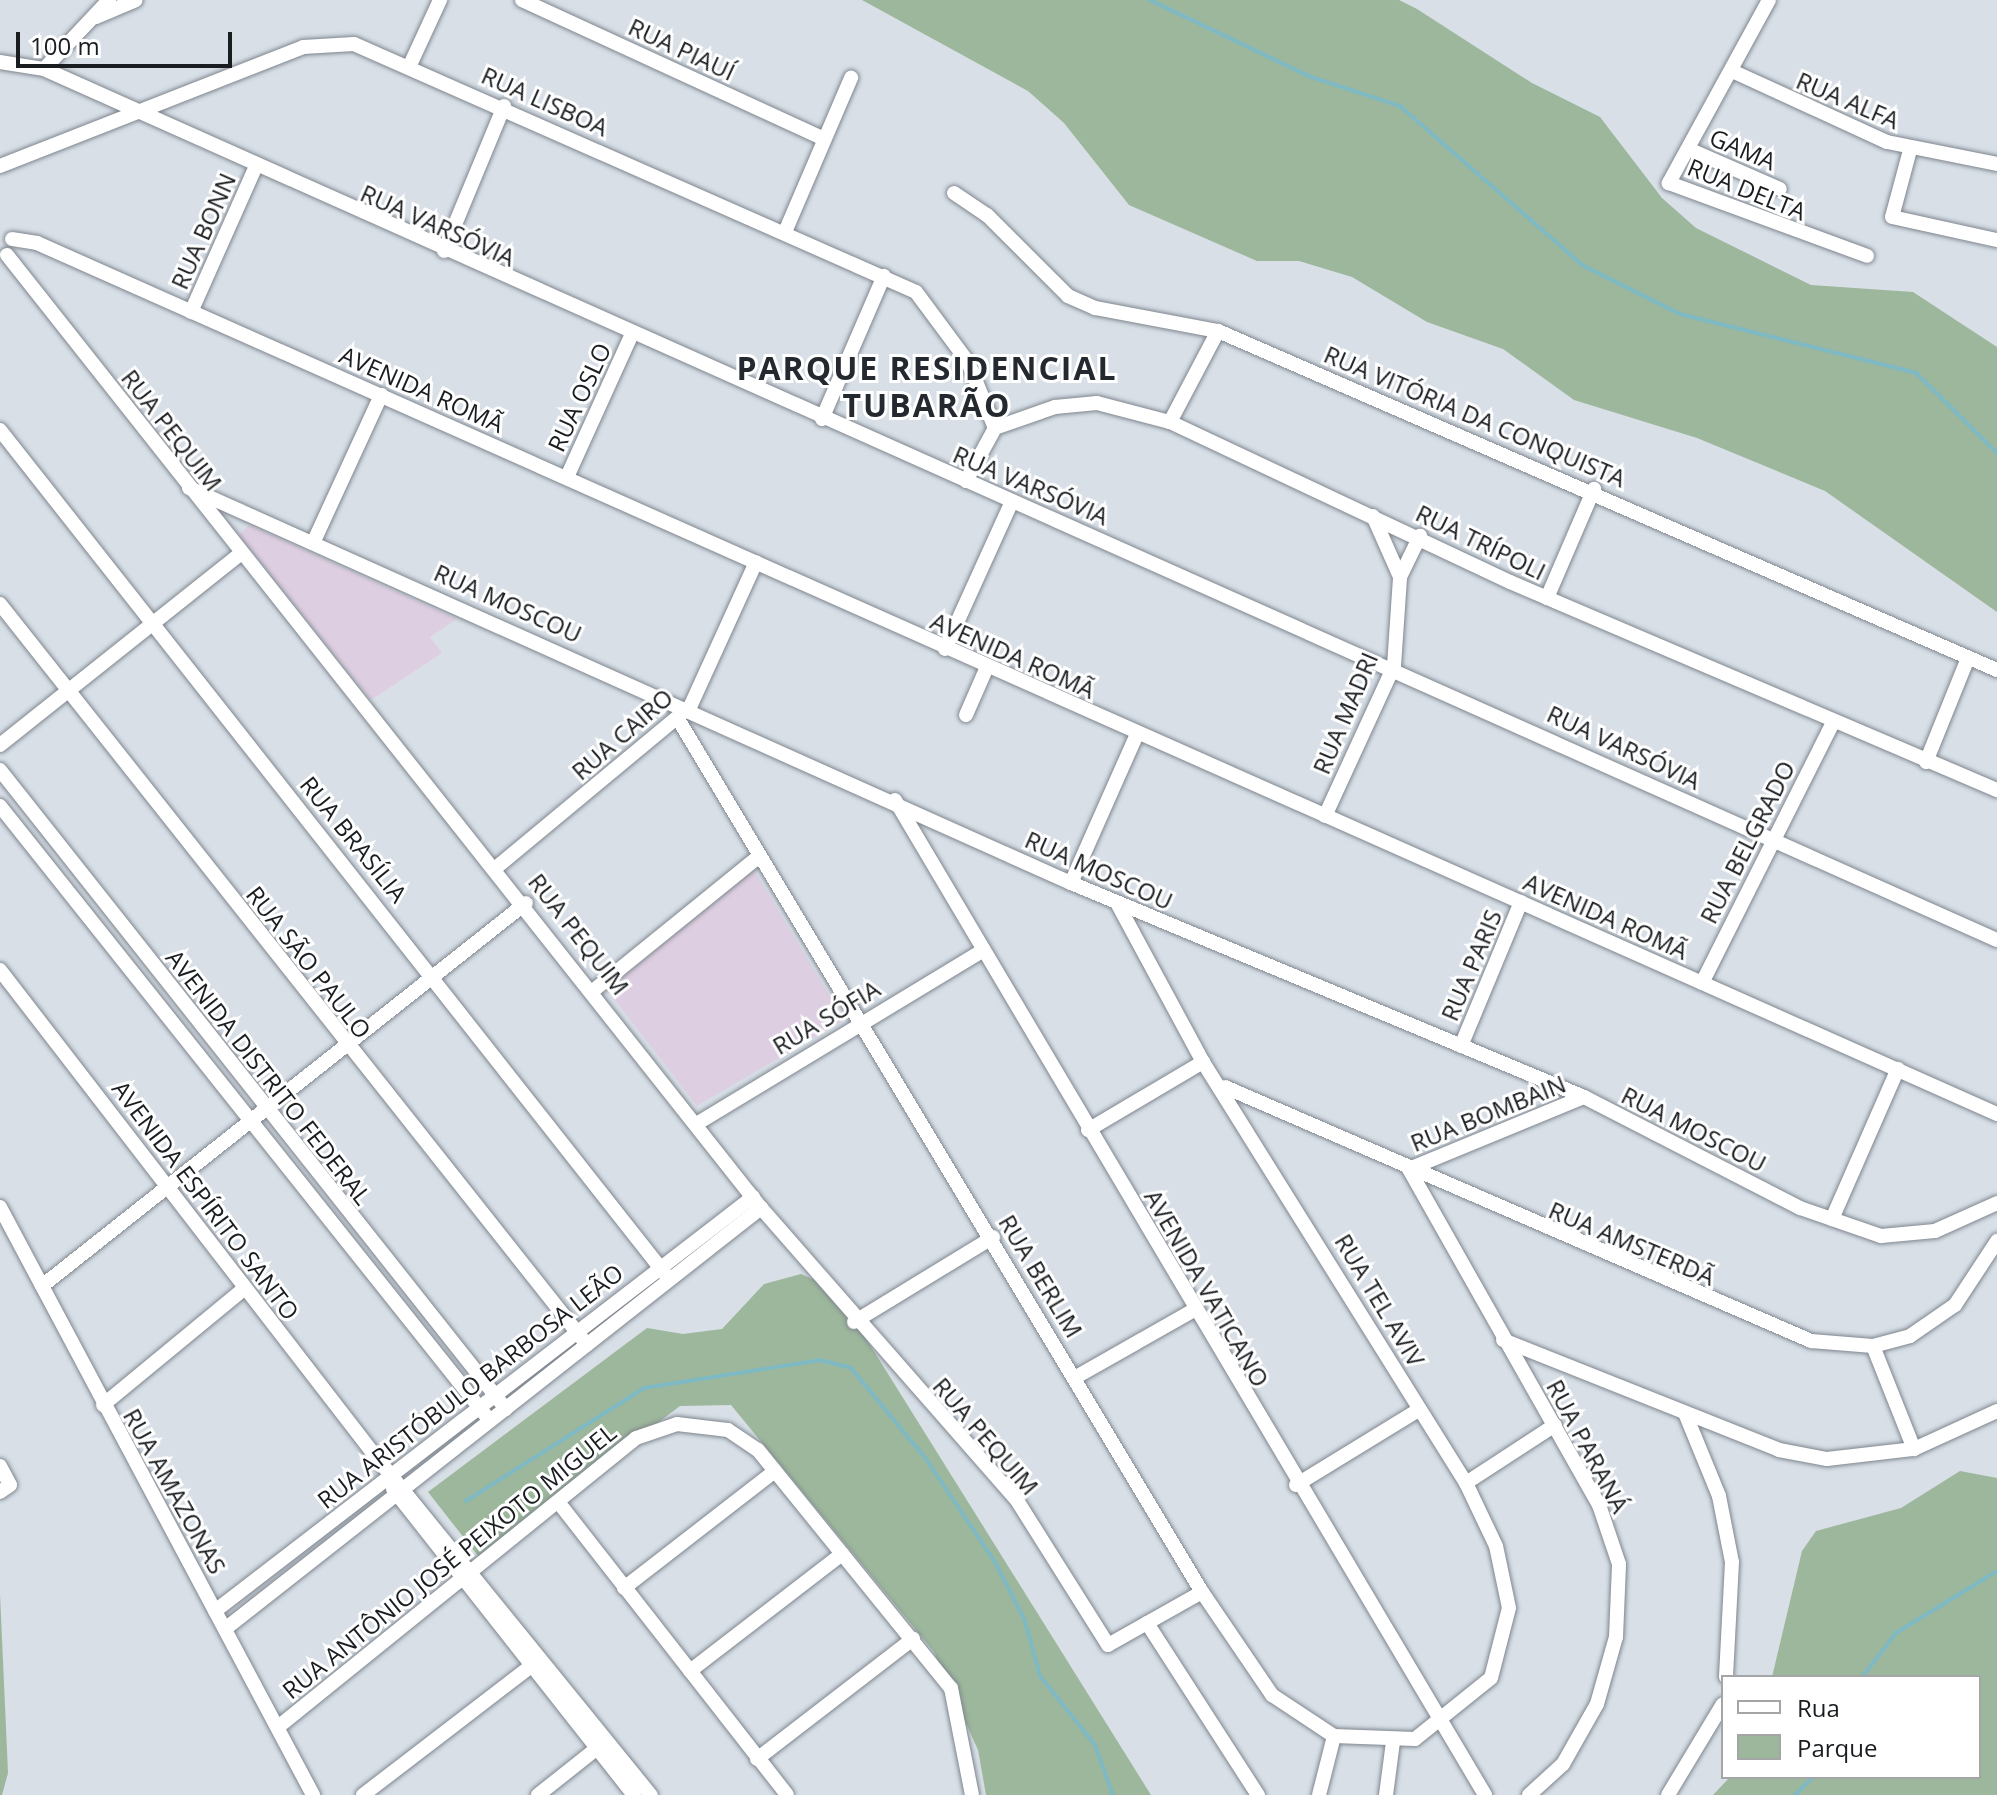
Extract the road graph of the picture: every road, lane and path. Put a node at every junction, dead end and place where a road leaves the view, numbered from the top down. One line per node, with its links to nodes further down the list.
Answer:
1 (109, 0): 6 (street)
2 (136, 0): 6 (street)
3 (440, 0): 8 (street)
4 (522, 0): 14 (street, RUA PIAUÍ)
5 (1769, 0): 10 (street, RUA DELTA)
6 (88, 20): 9 (street)
7 (0, 62): 9 (street, RUA VARSÓVIA)
8 (410, 65): 12 (street, RUA LISBOA); 13 (street, RUA LISBOA)
9 (44, 69): 13 (street, RUA VARSÓVIA)
10 (1732, 71): 15 (street, RUA DELTA); 16 (street, RUA ALFA)
11 (851, 78): 14 (street)
12 (504, 106): 22 (street, RUA LISBOA); 25 (street)
13 (134, 112): 18 (street, RUA LISBOA); 19 (street, RUA VARSÓVIA)
14 (824, 139): 22 (street)
15 (1688, 149): 20 (street, GAMA); 27 (street, RUA DELTA)
16 (1910, 150): 17 (street, RUA ALFA); 24 (street)
17 (1997, 164)
18 (0, 166)
19 (255, 168): 25 (street, RUA VARSÓVIA); 29 (street, RUA BONN)
20 (1780, 189)
21 (954, 193): 30 (street, RUA VITÓRIA DA CONQUISTA)
22 (785, 232): 28 (street, RUA LISBOA)
23 (6, 237): 26 (street); 29 (street, AVENIDA ROMÃ)
24 (1997, 240)
25 (444, 251): 31 (street, RUA VARSÓVIA)
26 (4, 255): 39 (street, RUA PEQUIM)
27 (1867, 256)
28 (884, 276): 33 (street); 35 (street, RUA LISBOA)
29 (191, 312): 32 (street, AVENIDA ROMÃ)
30 (1218, 331): 34 (street); 40 (street, RUA VITÓRIA DA CONQUISTA)
31 (631, 336): 33 (street, RUA VARSÓVIA); 37 (street, RUA OSLO)
32 (381, 395): 37 (street, AVENIDA ROMÃ); 44 (street)
33 (822, 419): 38 (street, RUA VARSÓVIA)
34 (1170, 422): 35 (street, RUA TRÍPOLI); 42 (street, RUA TRÍPOLI)
35 (995, 428): 38 (street)
36 (0, 430): 50 (street, RUA BRASÍLIA)
37 (567, 477): 46 (street, AVENIDA ROMÃ)
38 (966, 481): 41 (street, RUA VARSÓVIA)
39 (189, 488): 44 (street, RUA MOSCOU); 45 (street, RUA PEQUIM)
40 (1594, 489): 48 (street); 52 (street, RUA VITÓRIA DA CONQUISTA)
41 (1012, 501): 51 (street); 53 (street, RUA VARSÓVIA)
42 (1373, 516): 43 (street, RUA TRÍPOLI); 47 (street, RUA MADRI)
43 (1420, 536): 47 (street, RUA MADRI); 48 (street, RUA TRÍPOLI)
44 (314, 541): 57 (street, RUA MOSCOU)
45 (241, 553): 50 (street); 71 (street, RUA PEQUIM)
46 (756, 562): 51 (street, AVENIDA ROMÃ); 57 (street, RUA CAIRO)
47 (1400, 577): 53 (street, RUA MADRI)
48 (1547, 598): 60 (street, RUA TRÍPOLI)
49 (0, 604): 56 (street, RUA SÃO PAULO)
50 (151, 622): 56 (street); 79 (street, RUA BRASÍLIA)
51 (945, 649): 54 (street, AVENIDA ROMÃ)
52 (1968, 658): 55 (street, RUA VITÓRIA DA CONQUISTA); 63 (street)
53 (1394, 666): 68 (street, RUA MADRI); 69 (street, RUA VARSÓVIA)
54 (987, 667): 58 (street); 61 (street, AVENIDA ROMÃ)
55 (1997, 670)
56 (67, 689): 62 (street); 83 (street, RUA SÃO PAULO)
57 (690, 707): 59 (street, RUA CAIRO); 66 (street, RUA MOSCOU)
58 (966, 715)
59 (678, 719): 70 (street, RUA BERLIM); 71 (street, RUA CAIRO)
60 (1834, 721): 63 (street, RUA TRÍPOLI); 69 (street, RUA BELGRADO)
61 (1137, 734): 68 (street, AVENIDA ROMÃ); 72 (street)
62 (0, 745)
63 (1926, 762): 65 (street, RUA TRÍPOLI)
64 (0, 770): 89 (street, AVENIDA DISTRITO FEDERAL)
65 (1997, 790)
66 (895, 800): 72 (street, RUA MOSCOU); 77 (street, AVENIDA VATICANO)
67 (0, 806): 92 (street, AVENIDA DISTRITO FEDERAL)
68 (1325, 816): 73 (street, AVENIDA ROMÃ)
69 (1770, 838): 76 (street, RUA VARSÓVIA); 80 (street, RUA BELGRADO)
70 (758, 857): 81 (street); 82 (street, RUA BERLIM)
71 (497, 867): 74 (street, RUA PEQUIM)
72 (1071, 883): 75 (street, RUA MOSCOU)
73 (1521, 902): 80 (street, AVENIDA ROMÃ); 84 (street, RUA PARIS)
74 (526, 903): 79 (street); 81 (street, RUA PEQUIM)
75 (1117, 903): 84 (street, RUA MOSCOU); 85 (street, RUA TEL AVIV)
76 (1997, 940)
77 (979, 953): 82 (street, RUA SÓFIA); 93 (street, AVENIDA VATICANO)
78 (0, 970): 95 (street, AVENIDA ESPÍRITO SANTO)
79 (436, 975): 83 (street); 102 (street, RUA BRASÍLIA)
80 (1702, 983): 86 (street, AVENIDA ROMÃ)
81 (594, 990): 91 (street, RUA PEQUIM)
82 (858, 1021): 91 (street, RUA SÓFIA); 100 (street, RUA BERLIM)
83 (347, 1046): 89 (street); 108 (street, RUA SÃO PAULO)
84 (1461, 1046): 88 (street, RUA MOSCOU)
85 (1203, 1062): 87 (street, RUA TEL AVIV); 93 (street)
86 (1898, 1069): 90 (street, AVENIDA ROMÃ); 99 (street)
87 (1224, 1087): 94 (street, RUA AMSTERDÃ); 117 (street, RUA TEL AVIV)
88 (1584, 1097): 94 (street, RUA BOMBAIN); 99 (street, RUA MOSCOU)
89 (265, 1111): 92 (street); 113 (street, AVENIDA DISTRITO FEDERAL)
90 (1997, 1114)
91 (698, 1123): 96 (street, RUA PEQUIM)
92 (251, 1124): 95 (street); 115 (street, AVENIDA DISTRITO FEDERAL)
93 (1088, 1130): 106 (street, AVENIDA VATICANO)
94 (1409, 1169): 109 (street, RUA PARANÁ); 111 (street, RUA AMSTERDÃ)
95 (170, 1189): 104 (street); 105 (street, AVENIDA ESPÍRITO SANTO)
96 (757, 1202): 102 (street, RUA ARISTÓBULO BARBOSA LEÃO); 103 (street); 107 (street, RUA PEQUIM)
97 (1997, 1203): 99 (street, RUA MOSCOU)
98 (0, 1207): 104 (street, RUA AMAZONAS)
99 (1832, 1219)
100 (993, 1237): 107 (street); 112 (street, RUA BERLIM)
101 (1997, 1241): 111 (street, RUA AMSTERDÃ)
102 (660, 1266): 103 (street, RUA BRASÍLIA); 108 (street, RUA ARISTÓBULO BARBOSA LEÃO)
103 (669, 1279): 110 (street)
104 (42, 1286): 114 (street, RUA AMAZONAS)
105 (245, 1288): 114 (street); 125 (street, AVENIDA ESPÍRITO SANTO)
106 (1194, 1310): 112 (street); 127 (street, AVENIDA VATICANO)
107 (854, 1322): 137 (street, RUA PEQUIM)
108 (574, 1330): 110 (street, RUA SÃO PAULO); 113 (street, RUA ARISTÓBULO BARBOSA LEÃO)
109 (1503, 1340): 119 (street); 121 (street, RUA PARANÁ)
110 (587, 1345): 116 (street)
111 (1873, 1346): 122 (street)
112 (1076, 1377): 135 (street, RUA BERLIM)
113 (493, 1393): 115 (street, RUA ARISTÓBULO BARBOSA LEÃO); 116 (street, AVENIDA DISTRITO FEDERAL)
114 (103, 1405): 136 (street, RUA AMAZONAS)
115 (478, 1405): 120 (street, AVENIDA DISTRITO FEDERAL); 125 (street, RUA ARISTÓBULO BARBOSA LEÃO)
116 (506, 1409): 120 (street)
117 (1420, 1409): 126 (street, RUA TEL AVIV); 127 (street)
118 (1997, 1411): 122 (street)
119 (1685, 1413): 122 (street); 142 (street)
120 (490, 1421): 129 (street)
121 (1555, 1425): 126 (street); 161 (street, RUA PARANÁ)
122 (1914, 1449)
123 (0, 1466): 128 (street)
124 (775, 1471): 130 (street, RUA ANTÔNIO JOSÉ PEIXOTO MIGUEL); 131 (street, RUA ANTÔNIO JOSÉ PEIXOTO MIGUEL); 134 (street)
125 (391, 1477): 129 (street, AVENIDA ESPÍRITO SANTO); 136 (street, RUA ARISTÓBULO BARBOSA LEÃO)
126 (1466, 1483): 144 (street, RUA TEL AVIV)
127 (1296, 1485): 144 (street, AVENIDA VATICANO)
128 (5, 1489)
129 (402, 1491): 132 (street, AVENIDA ESPÍRITO SANTO); 133 (street, AVENIDA ESPÍRITO SANTO); 138 (street)
130 (559, 1503): 132 (street, RUA ANTÔNIO JOSÉ PEIXOTO MIGUEL); 134 (street)
131 (842, 1554): 139 (street, RUA ANTÔNIO JOSÉ PEIXOTO MIGUEL); 141 (street)
132 (474, 1570): 133 (street, RUA ANTÔNIO JOSÉ PEIXOTO MIGUEL); 140 (street, AVENIDA ESPÍRITO SANTO)
133 (461, 1580): 140 (street, AVENIDA ESPÍRITO SANTO); 145 (street, RUA ANTÔNIO JOSÉ PEIXOTO MIGUEL)
134 (624, 1588): 141 (street)
135 (1202, 1592): 137 (street); 146 (street, RUA BERLIM)
136 (215, 1611): 138 (street, RUA AMAZONAS)
137 (1147, 1623): 157 (street)
138 (225, 1629): 145 (street, RUA AMAZONAS)
139 (913, 1639): 149 (street); 156 (street, RUA ANTÔNIO JOSÉ PEIXOTO MIGUEL)
140 (536, 1663): 148 (street, AVENIDA ESPÍRITO SANTO); 151 (street); 154 (street, AVENIDA ESPÍRITO SANTO)
141 (690, 1671): 149 (street)
142 (1726, 1675)
143 (1721, 1707): 162 (street)
144 (1440, 1725): 147 (street, RUA BERLIM); 160 (street, AVENIDA VATICANO)
145 (278, 1727): 150 (street, RUA AMAZONAS)
146 (1334, 1736): 147 (street, RUA BERLIM); 158 (street)
147 (1393, 1742): 159 (street)
148 (596, 1749): 152 (street); 153 (street, AVENIDA ESPÍRITO SANTO)
149 (757, 1759): 155 (street)
150 (313, 1795)
151 (363, 1795)
152 (538, 1795)
153 (634, 1795)
154 (651, 1795)
155 (787, 1795)
156 (972, 1795)
157 (1258, 1795)
158 (1319, 1795)
159 (1386, 1795)
160 (1485, 1795)
161 (1529, 1795)
162 (1668, 1795)

